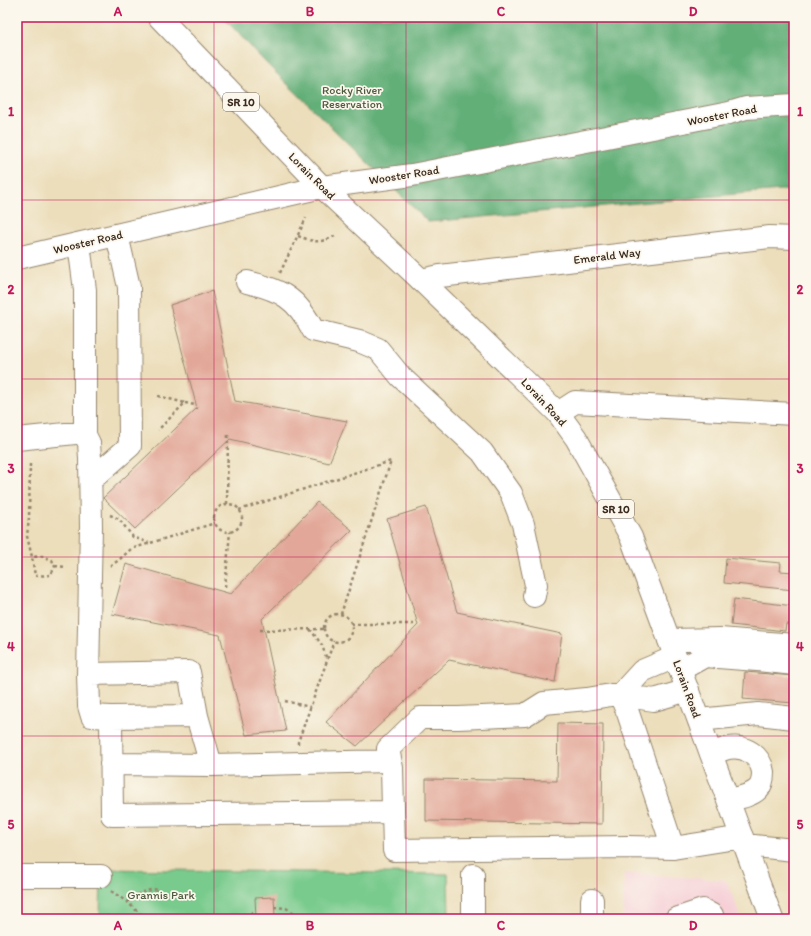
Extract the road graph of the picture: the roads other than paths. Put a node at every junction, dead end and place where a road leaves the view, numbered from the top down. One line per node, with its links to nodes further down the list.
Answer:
1 (159, 17): 3 (main road, Lorain Road / SR 10)
2 (794, 105): 3 (main road, Wooster Road)
3 (322, 187): 4 (main road, Wooster Road); 8 (main road, Lorain Road / SR 10)
4 (117, 235): 6 (main road, Wooster Road); 14 (main road)
5 (794, 238): 8 (main road, Emerald Way)
6 (78, 244): 7 (main road, Wooster Road); 12 (main road)
7 (17, 258)
8 (422, 280): 10 (main road, Lorain Road / SR 10)
9 (247, 282): 15 (main road)
10 (558, 413): 11 (main road); 17 (main road, Lorain Road / SR 10)
11 (794, 414)
12 (85, 432): 13 (main road); 14 (main road)
13 (17, 440)
14 (91, 480): 19 (main road)
15 (534, 596)
16 (794, 645): 17 (main road)
17 (675, 656): 18 (main road); 20 (main road, Lorain Road / SR 10); 21 (main road)
18 (794, 664)
19 (88, 674): 22 (main road); 23 (main road)
20 (688, 690): 21 (main road); 25 (main road, Lorain Road / SR 10)
21 (620, 695): 27 (main road); 33 (main road)
22 (197, 716): 23 (main road); 29 (main road)
23 (111, 717): 28 (main road)
24 (794, 718): 25 (main road)
25 (699, 720): 26 (main road, Lorain Road / SR 10)
26 (711, 753): 30 (main road, Lorain Road / SR 10); 30 (main road)
27 (390, 760): 29 (main road); 31 (main road)
28 (111, 764): 29 (main road); 31 (main road)
29 (211, 765)
30 (729, 800): 32 (main road, Lorain Road / SR 10)
31 (393, 812): 33 (main road)
32 (744, 841): 33 (main road); 34 (main road); 41 (main road, Lorain Road / SR 10)
33 (673, 848)
34 (794, 850)
35 (473, 875): 38 (main road)
36 (17, 876): 37 (main road)
37 (101, 876)
38 (473, 919)
39 (676, 919): 40 (main road)
40 (713, 919)
41 (772, 919)

